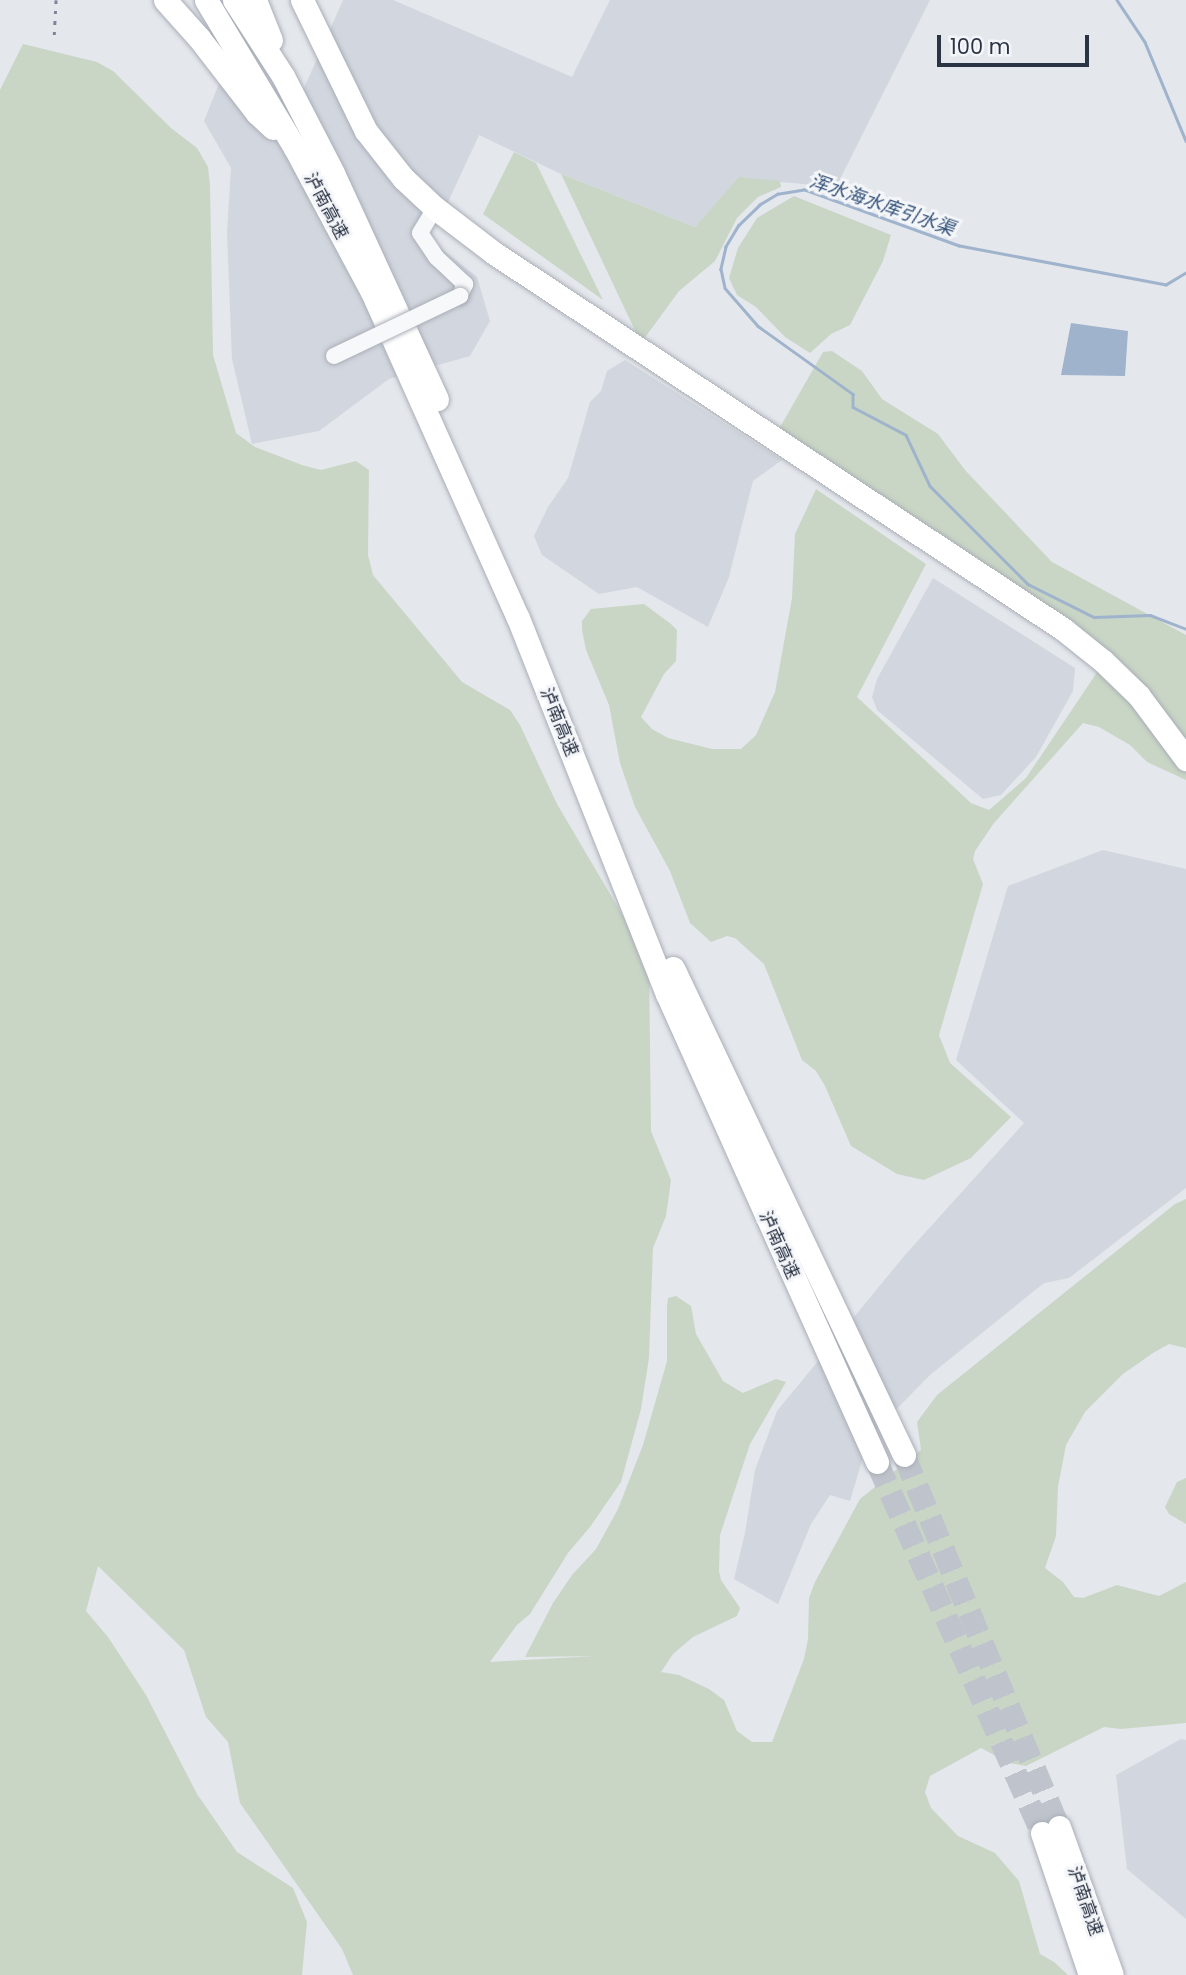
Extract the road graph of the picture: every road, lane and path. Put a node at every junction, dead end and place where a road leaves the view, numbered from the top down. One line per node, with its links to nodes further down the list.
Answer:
1 (165, 0): 7 (highway)
2 (206, 0): 7 (highway, 泸南高速)
3 (234, 0): 6 (highway, 泸南高速)
4 (255, 0): 6 (highway)
5 (302, 0): 8 (highway)
6 (283, 76): 11 (highway, 泸南高速)
7 (295, 148): 12 (highway, 泸南高速)
8 (435, 208): 9 (street, bridge); 10 (highway)
9 (334, 356)
10 (1186, 759)
11 (904, 1455)
12 (877, 1462)
13 (1090, 1975): 14 (highway, 泸南高速)
14 (1112, 1975)

